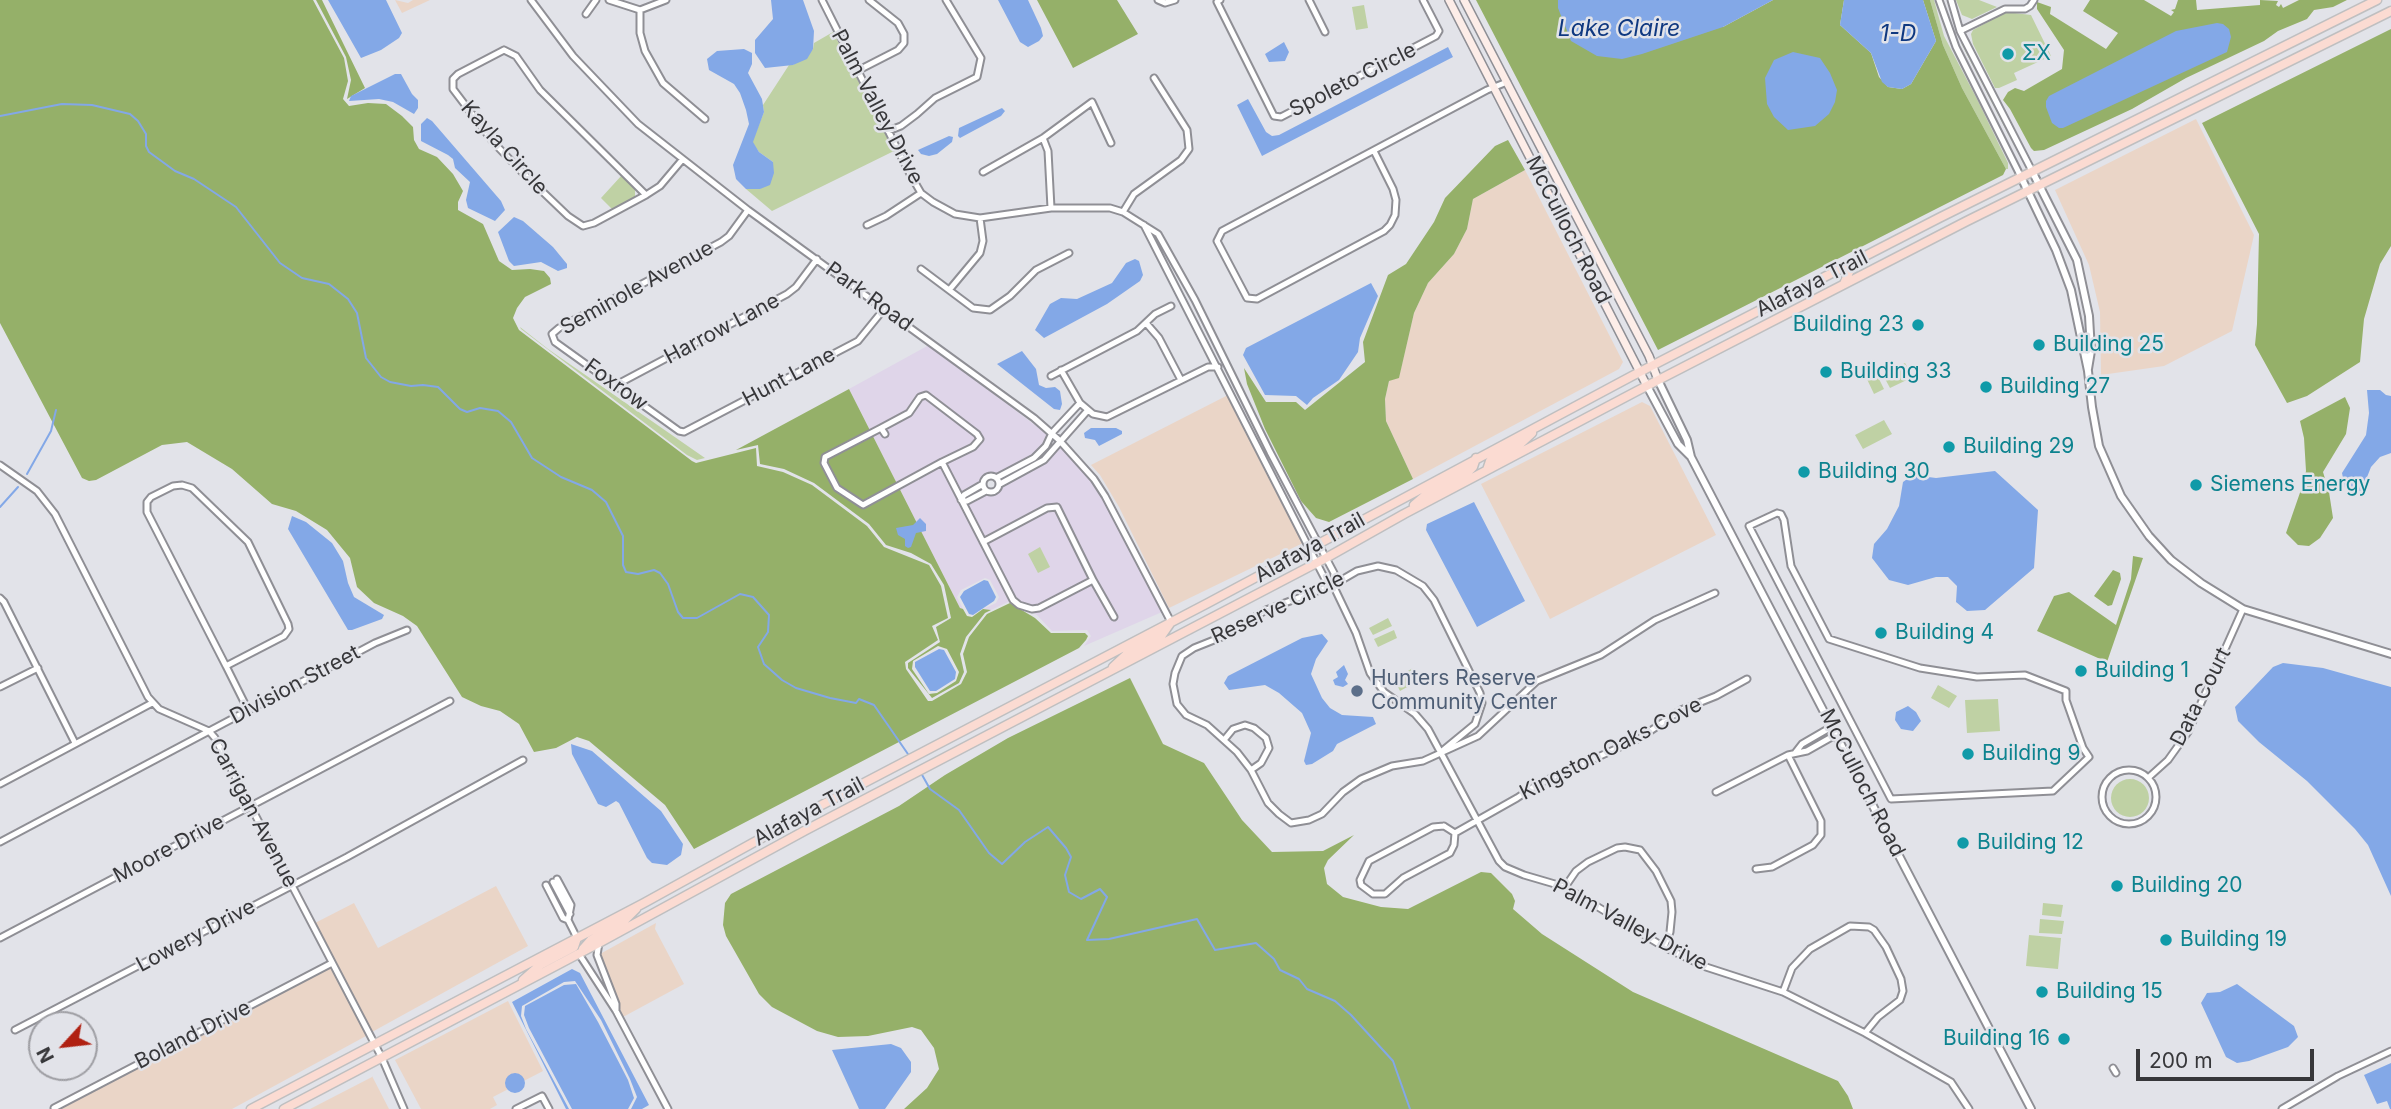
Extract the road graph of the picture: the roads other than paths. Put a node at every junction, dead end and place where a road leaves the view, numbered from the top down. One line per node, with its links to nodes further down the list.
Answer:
1 (531, 0): 36 (street, Park Road)
2 (596, 0): 23 (street)
3 (609, 0): 21 (street)
4 (666, 0): 21 (street)
5 (822, 0): 27 (street, Palm Valley Drive)
6 (869, 0): 27 (street)
7 (946, 0): 32 (street)
8 (1158, 0): 9 (street)
9 (1174, 0)
10 (1220, 0): 12 (street, Spoleto Circle)
11 (1309, 0): 25 (street)
12 (1423, 0)
13 (1449, 0): 30 (main road, McCulloch Road)
14 (1464, 0): 29 (main road, McCulloch Road)
15 (1939, 0): 26 (street)
16 (1951, 0): 24 (street)
17 (2011, 0): 20 (street)
18 (2034, 0): 20 (street)
19 (2377, 0): 37 (main road, Alafaya Trail)
20 (2005, 9): 24 (street)
21 (640, 10): 31 (street)
22 (2391, 11): 40 (main road, Alafaya Trail)
23 (586, 14)
24 (1961, 31): 26 (street); 37 (street)
25 (1325, 32)
26 (1951, 35): 39 (street)
27 (858, 71): 32 (street, Palm Valley Drive)
28 (1154, 78): 48 (street)
29 (1507, 82): 30 (street); 44 (main road, McCulloch Road)
30 (1494, 86): 35 (street); 45 (main road, McCulloch Road)
31 (705, 119)
32 (888, 131): 42 (street, Palm Valley Drive)
33 (1042, 138): 34 (street); 38 (street); 46 (street)
34 (1111, 142)
35 (1374, 151): 35 (street)
36 (681, 160): 43 (street, Kayla Circle); 47 (street, Park Road)
37 (2032, 171): 39 (main road, Alafaya Trail); 40 (street)
38 (983, 172)
39 (2021, 177): 41 (street); 53 (main road, Alafaya Trail)
40 (2040, 184): 41 (main road, Alafaya Trail); 67 (street)
41 (2027, 190): 57 (main road, Alafaya Trail); 67 (street)
42 (922, 193): 49 (street, Palm Valley Drive); 50 (street)
43 (646, 195): 43 (street, Kayla Circle)
44 (1567, 197): 45 (street); 64 (main road, McCulloch Road)
45 (1554, 204): 68 (main road, McCulloch Road)
46 (1051, 208): 48 (street, Palm Valley Drive); 49 (street, Palm Valley Drive)
47 (748, 210): 54 (street, Park Road); 63 (street, Seminole Avenue)
48 (1123, 212): 51 (street, Palm Valley Drive)
49 (980, 218): 59 (street)
50 (867, 225)
51 (1144, 225): 56 (street, Palm Valley Drive); 58 (street, Palm Valley Drive)
52 (1069, 253): 59 (street)
53 (1860, 259): 57 (main road); 64 (main road, Alafaya Trail)
54 (817, 260): 61 (street, Park Road); 72 (street, Harrow Lane)
55 (921, 270): 59 (street)
56 (1186, 283): 58 (street); 92 (street, Palm Valley Drive)
57 (1844, 284): 71 (main road, Alafaya Trail)
58 (1177, 287): 65 (street, Palm Valley Drive)
59 (950, 289)
60 (1171, 306): 62 (street)
61 (884, 309): 79 (street, Hunt Lane); 80 (street, Park Road)
62 (1146, 323): 66 (street); 70 (street)
63 (552, 334): 72 (street, Foxrow)
64 (1652, 366): 68 (main road, Alafaya Trail); 71 (main road, McCulloch Road)
65 (1218, 367): 70 (street); 93 (street, Palm Valley Drive)
66 (1061, 370): 69 (street); 74 (street)
67 (2088, 371): 100 (street)
68 (1640, 372): 73 (main road, McCulloch Road); 77 (main road, Alafaya Trail)
69 (1051, 376)
70 (1181, 380): 75 (street)
71 (1658, 380): 73 (main road, Alafaya Trail); 82 (street, McCulloch Road)
72 (616, 385): 79 (street, Foxrow)
73 (1647, 386): 82 (street, McCulloch Road); 86 (main road, Alafaya Trail)
74 (1080, 403): 75 (street); 76 (street)
75 (1088, 410): 78 (street)
76 (1066, 419): 78 (street); 80 (street)
77 (1545, 422): 83 (main road, Alafaya Trail); 86 (main road)
78 (1072, 426): 81 (street)
79 (684, 432)
80 (1052, 433): 81 (street, Park Road); 87 (street)
81 (1059, 440): 87 (street); 102 (street, Park Road)
82 (1691, 457): 114 (street, McCulloch Road)
83 (1476, 458): 90 (main road); 92 (main road, Alafaya Trail)
84 (942, 463): 84 (street); 89 (street)
85 (0, 465): 111 (street)
86 (1487, 470): 90 (main road, Alafaya Trail)
87 (998, 481): 88 (street); 88 (street)
88 (984, 488): 89 (street)
89 (961, 500): 91 (street)
90 (1404, 514): 94 (main road, Alafaya Trail)
91 (983, 542): 96 (street); 96 (street)
92 (1318, 543): 93 (main road, Alafaya Trail); 94 (street, Palm Valley Drive)
93 (1309, 548): 95 (street, Palm Valley Drive); 102 (main road, Alafaya Trail)
94 (1326, 558): 95 (main road, Alafaya Trail); 97 (street, Palm Valley Drive)
95 (1317, 563): 97 (street, Palm Valley Drive); 107 (main road, Alafaya Trail)
96 (1093, 580): 101 (street)
97 (1333, 585): 119 (street, Reserve Circle); 122 (street, Palm Valley Drive); 122 (street, Reserve Circle)
98 (1715, 593): 122 (street)
99 (0, 598): 106 (street)
100 (2243, 609): 104 (street); 127 (street, Data Court)
101 (1114, 617)
102 (1171, 622): 107 (main road); 112 (main road, Alafaya Trail)
103 (407, 630): 113 (street, Division Street)
104 (2391, 654)
105 (226, 666): 105 (street); 113 (street)
106 (38, 668): 109 (street); 120 (street)
107 (1106, 673): 115 (main road, Alafaya Trail)
108 (1747, 679): 132 (street, Kingston Oaks Cove)
109 (0, 687)
110 (450, 701): 130 (street, Moore Drive)
111 (152, 702): 116 (street, Carrigan Avenue); 120 (street)
112 (1008, 707): 115 (main road); 131 (main road, Alafaya Trail)
113 (248, 710): 116 (street, Division Street)
114 (1833, 726): 117 (street, McCulloch Road); 118 (street)
115 (1000, 728): 133 (main road, Alafaya Trail)
116 (209, 731): 130 (street, Carrigan Avenue); 135 (street, Division Street)
117 (1837, 734): 121 (street); 165 (street, McCulloch Road)
118 (1812, 738): 121 (street); 123 (street)
119 (1224, 740): 126 (street, Reserve Circle); 126 (street)
120 (75, 743): 128 (street)
121 (1816, 746): 123 (street)
122 (1441, 752): 126 (street, Reserve Circle); 132 (street, Palm Valley Drive)
123 (1791, 754): 129 (street); 136 (street)
124 (523, 760): 139 (street, Lowery Drive)
125 (2084, 763): 125 (street)
126 (1251, 770)
127 (2148, 778): 127 (street)
128 (0, 784)
129 (1716, 792)
130 (251, 807): 139 (street, Carrigan Avenue); 143 (street, Moore Drive)
131 (816, 808): 133 (main road); 141 (main road, Alafaya Trail)
132 (1476, 821): 134 (street, Kingston Oaks Cove); 140 (street, Palm Valley Drive)
133 (806, 830): 145 (main road, Alafaya Trail)
134 (1455, 833): 134 (street)
135 (0, 842)
136 (1756, 869)
137 (555, 881): 142 (street)
138 (546, 885): 142 (street)
139 (292, 886): 148 (street, Carrigan Avenue); 152 (street, Lowery Drive)
140 (1564, 887): 146 (street, Palm Valley Drive); 146 (street)
141 (644, 903): 144 (main road, Alafaya Trail); 147 (main road)
142 (569, 917): 144 (street)
143 (0, 938)
144 (577, 938): 149 (main road); 154 (main road, Alafaya Trail)
145 (599, 943): 147 (main road, Alafaya Trail); 151 (street)
146 (1664, 947): 150 (street, Palm Valley Drive)
147 (579, 954): 149 (main road, Alafaya Trail); 151 (street)
148 (332, 963): 154 (street, Carrigan Avenue); 157 (street, Boland Drive)
149 (510, 990): 156 (main road, Alafaya Trail)
150 (1783, 992): 153 (street, Palm Valley Drive); 153 (street)
151 (616, 1011): 163 (street)
152 (15, 1030)
153 (1865, 1033): 164 (street, Palm Valley Drive)
154 (374, 1044): 156 (street, Carrigan Avenue); 158 (main road, Alafaya Trail)
155 (2391, 1051): 166 (street)
156 (382, 1058): 159 (main road, Alafaya Trail); 160 (street, Carrigan Avenue)
157 (54, 1108)
158 (251, 1109)
159 (284, 1109)
160 (404, 1109)
161 (516, 1109): 162 (street)
162 (549, 1109)
163 (668, 1109)
164 (1969, 1109)
165 (2031, 1109)
166 (2282, 1109)

